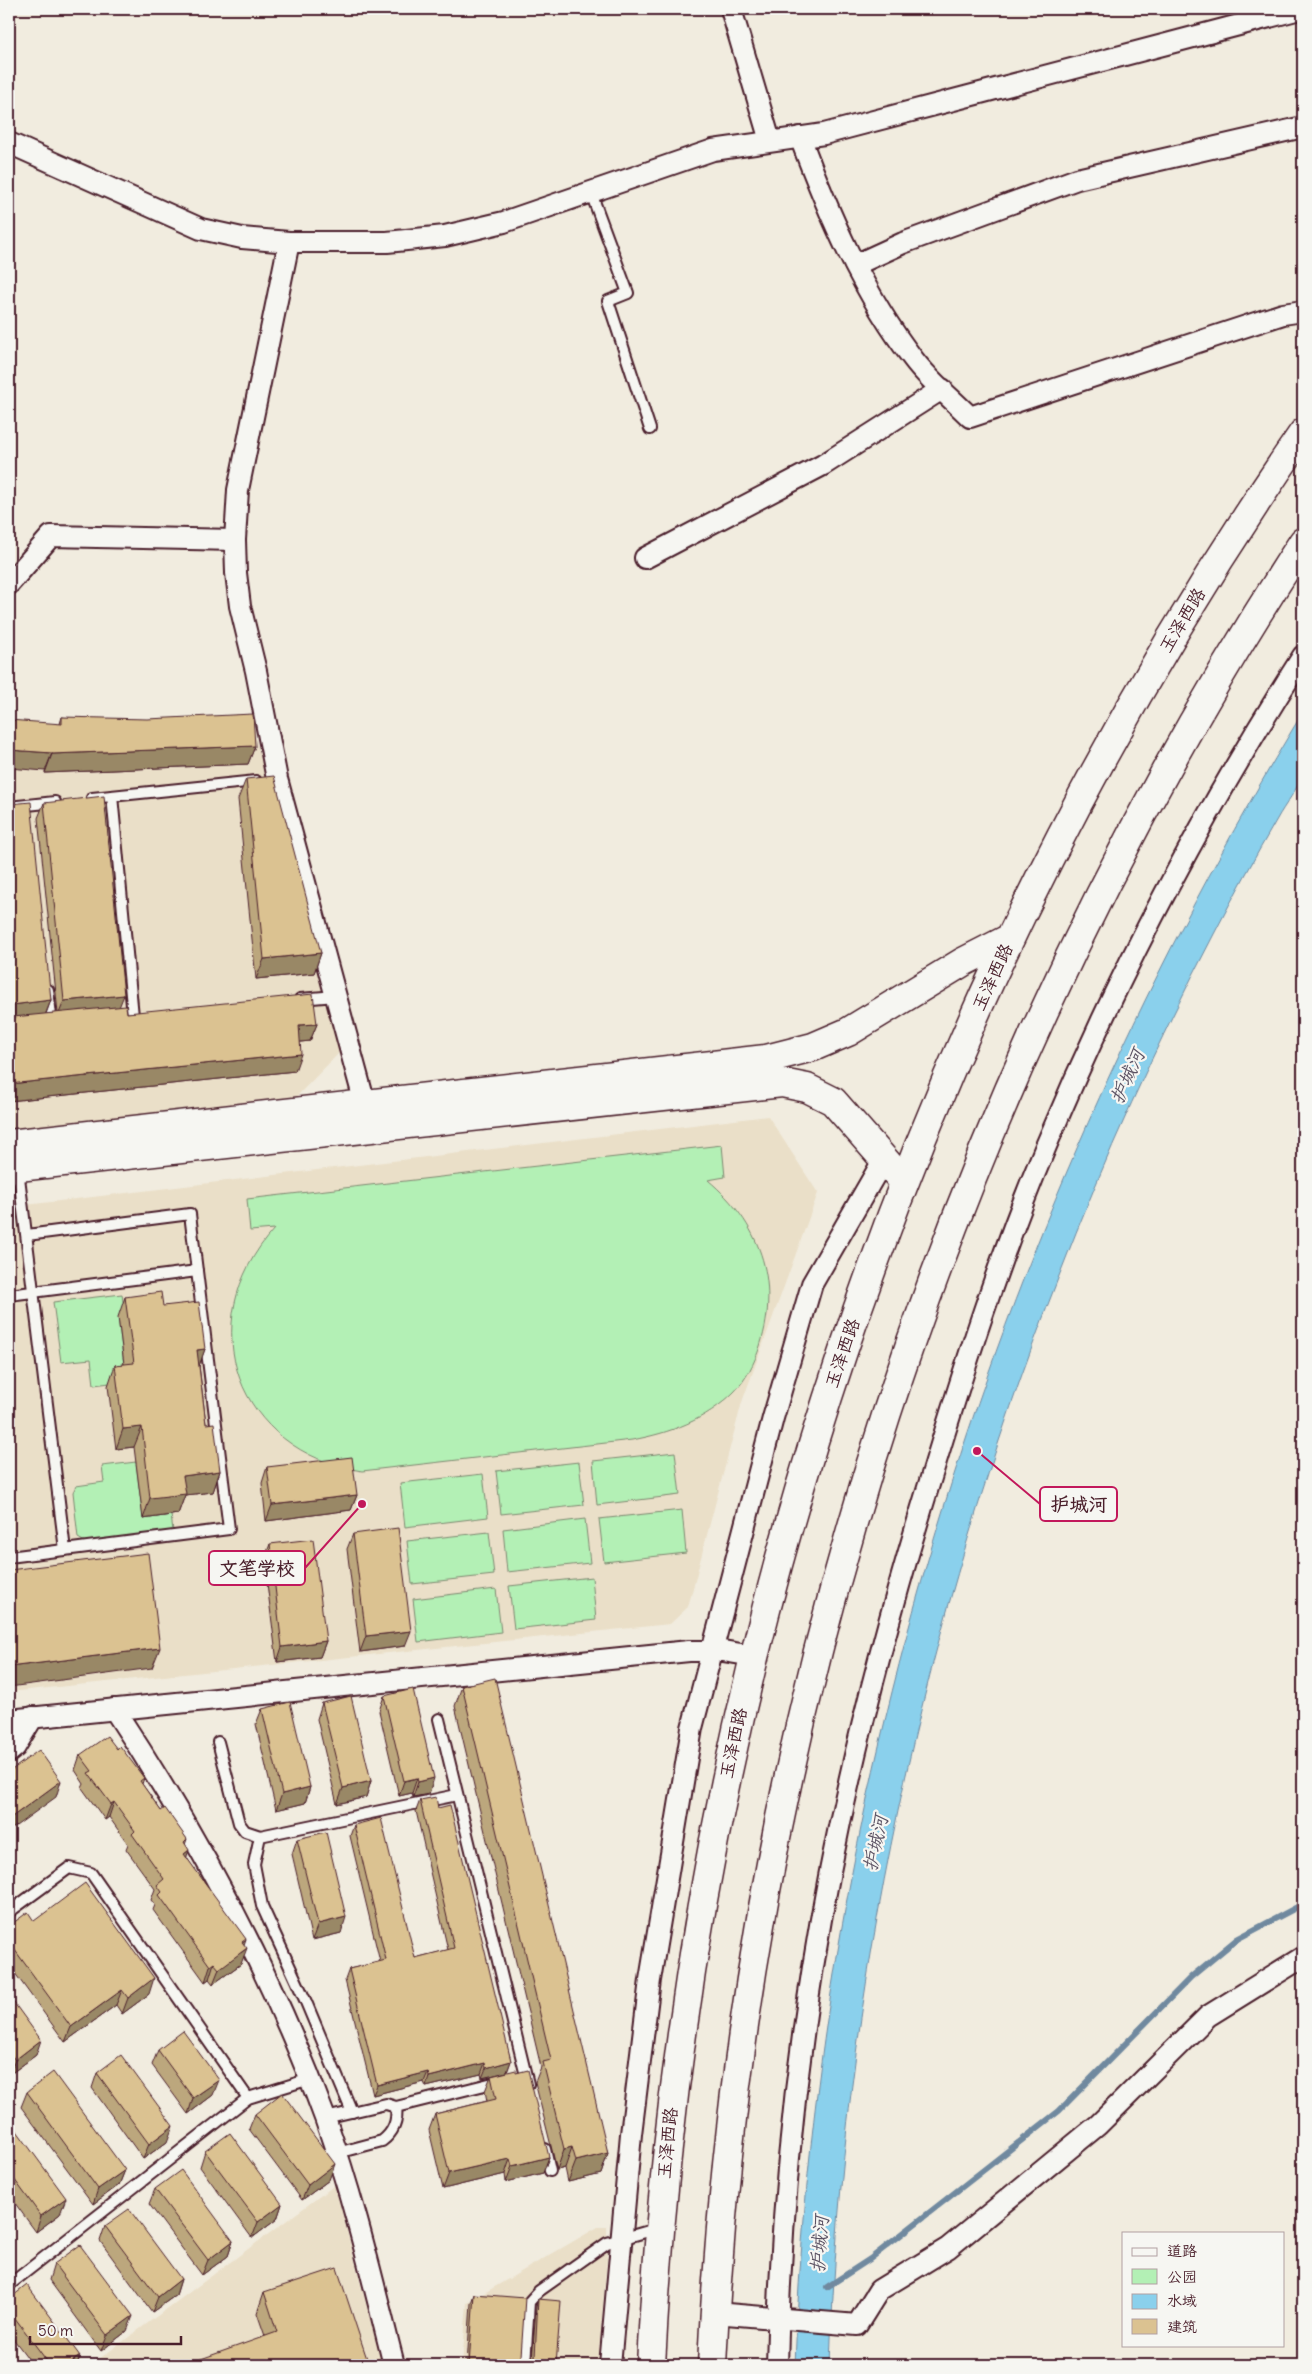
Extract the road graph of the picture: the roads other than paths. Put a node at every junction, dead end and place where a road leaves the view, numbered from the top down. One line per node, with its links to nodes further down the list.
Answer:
1 (731, 9): 5 (street)
2 (1300, 9): 4 (street)
3 (1303, 127): 9 (street)
4 (800, 137): 5 (street); 9 (street)
5 (770, 141): 7 (street)
6 (9, 143): 8 (street)
7 (591, 192): 8 (street); 12 (lane)
8 (289, 242): 14 (street)
9 (855, 266): 11 (street)
10 (1303, 311): 11 (street)
11 (942, 388): 16 (street)
12 (650, 429)
13 (1303, 432): 24 (main road, 玉泽西路)
14 (235, 540): 17 (street); 19 (street)
15 (1303, 542): 65 (main road)
16 (645, 558)
17 (9, 584)
18 (1303, 656): 66 (street)
19 (277, 779): 20 (lane); 26 (street)
20 (112, 796): 21 (lane); 28 (lane)
21 (84, 799)
22 (66, 801): 23 (lane)
23 (9, 807)
24 (1010, 938): 30 (main road); 33 (main road, 玉泽西路)
25 (47, 976): 29 (lane)
26 (336, 996): 27 (lane); 30 (street)
27 (288, 1000)
28 (133, 1016)
29 (52, 1024)
30 (365, 1104): 31 (main road)
31 (12, 1159): 32 (main road); 34 (lane)
32 (884, 1159): 33 (main road); 40 (street)
33 (904, 1182): 41 (main road, 玉泽西路)
34 (26, 1234): 35 (lane); 36 (lane)
35 (197, 1271): 36 (lane); 38 (lane)
36 (33, 1292): 37 (lane); 38 (lane)
37 (9, 1295)
38 (65, 1550): 39 (lane)
39 (9, 1557)
40 (712, 1650): 41 (street); 42 (street); 63 (street)
41 (753, 1656): 62 (main road, 玉泽西路)
42 (114, 1709): 43 (street); 53 (street)
43 (33, 1717): 45 (street); 47 (street)
44 (438, 1719): 48 (lane)
45 (9, 1720)
46 (218, 1742): 49 (lane)
47 (9, 1752)
48 (457, 1795): 49 (lane); 52 (lane)
49 (260, 1836): 57 (lane)
50 (9, 1912): 55 (lane)
51 (1303, 1957): 66 (street)
52 (517, 2077): 54 (lane); 56 (lane)
53 (310, 2079): 55 (lane); 58 (street)
54 (530, 2092)
55 (248, 2098): 64 (lane)
56 (396, 2106): 57 (lane); 60 (lane)
57 (352, 2112): 58 (lane)
58 (325, 2118): 60 (street)
59 (541, 2136): 61 (lane)
60 (337, 2153): 67 (street)
61 (550, 2172)
62 (659, 2228): 63 (lane); 70 (main road, 玉泽西路)
63 (622, 2239): 68 (lane); 69 (street)
64 (9, 2285)
65 (715, 2313): 66 (street); 71 (main road)
66 (781, 2319): 72 (street)
67 (394, 2365)
68 (525, 2365)
69 (610, 2365)
70 (650, 2365)
71 (712, 2365)
72 (777, 2365)

